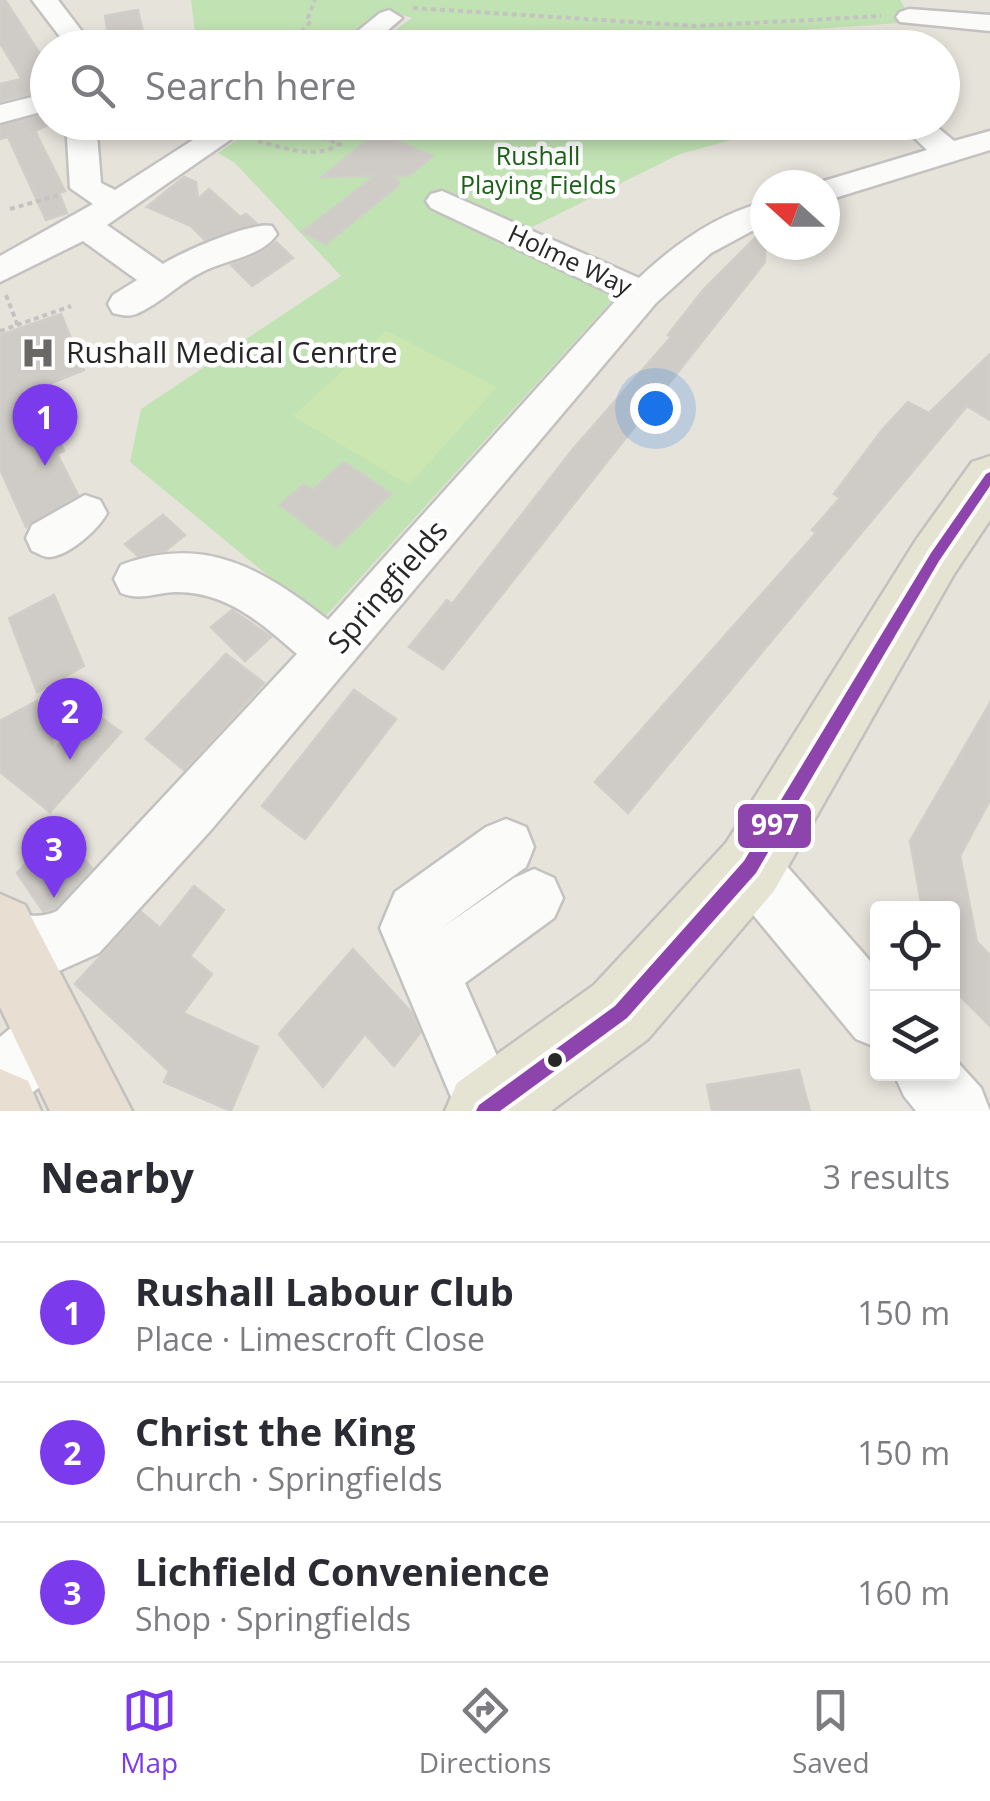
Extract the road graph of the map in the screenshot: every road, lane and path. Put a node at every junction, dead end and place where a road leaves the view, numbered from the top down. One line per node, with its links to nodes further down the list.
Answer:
1 (45, 0): 6 (street)
2 (315, 0): 7 (path)
3 (396, 12): 4 (path); 8 (street)
4 (909, 18): 5 (street)
5 (990, 23)
6 (68, 30)
7 (303, 30)
8 (373, 30)
9 (30, 106): 10 (street)
10 (0, 114)
11 (86, 140): 21 (street)
12 (210, 140): 21 (street)
13 (272, 140): 18 (path)
14 (331, 140): 18 (path)
15 (344, 140): 18 (path)
16 (934, 140): 19 (street)
17 (990, 140): 19 (street)
18 (342, 145)
19 (948, 152): 20 (street)
20 (840, 186)
21 (100, 195): 23 (path); 25 (street)
22 (442, 201): 29 (street, Holme Way)
23 (10, 209)
24 (750, 219): 29 (street, Springfields)
25 (77, 230): 27 (street); 28 (street)
26 (260, 234): 28 (street)
27 (0, 270)
28 (162, 281): 30 (street)
29 (644, 294): 37 (street, Springfields)
30 (126, 304)
31 (71, 306): 32 (path)
32 (0, 331)
33 (990, 477): 39 (main road)
34 (85, 513): 35 (street)
35 (48, 538)
36 (137, 579): 37 (street)
37 (331, 652): 41 (street, Springfields)
38 (506, 848): 42 (street)
39 (750, 866): 43 (street); 46 (main road)
40 (534, 898): 42 (street)
41 (4, 938): 45 (highway)
42 (430, 972): 46 (street)
43 (870, 1007)
44 (932, 1081): 47 (street)
45 (68, 1083)
46 (487, 1110)
47 (958, 1111)

